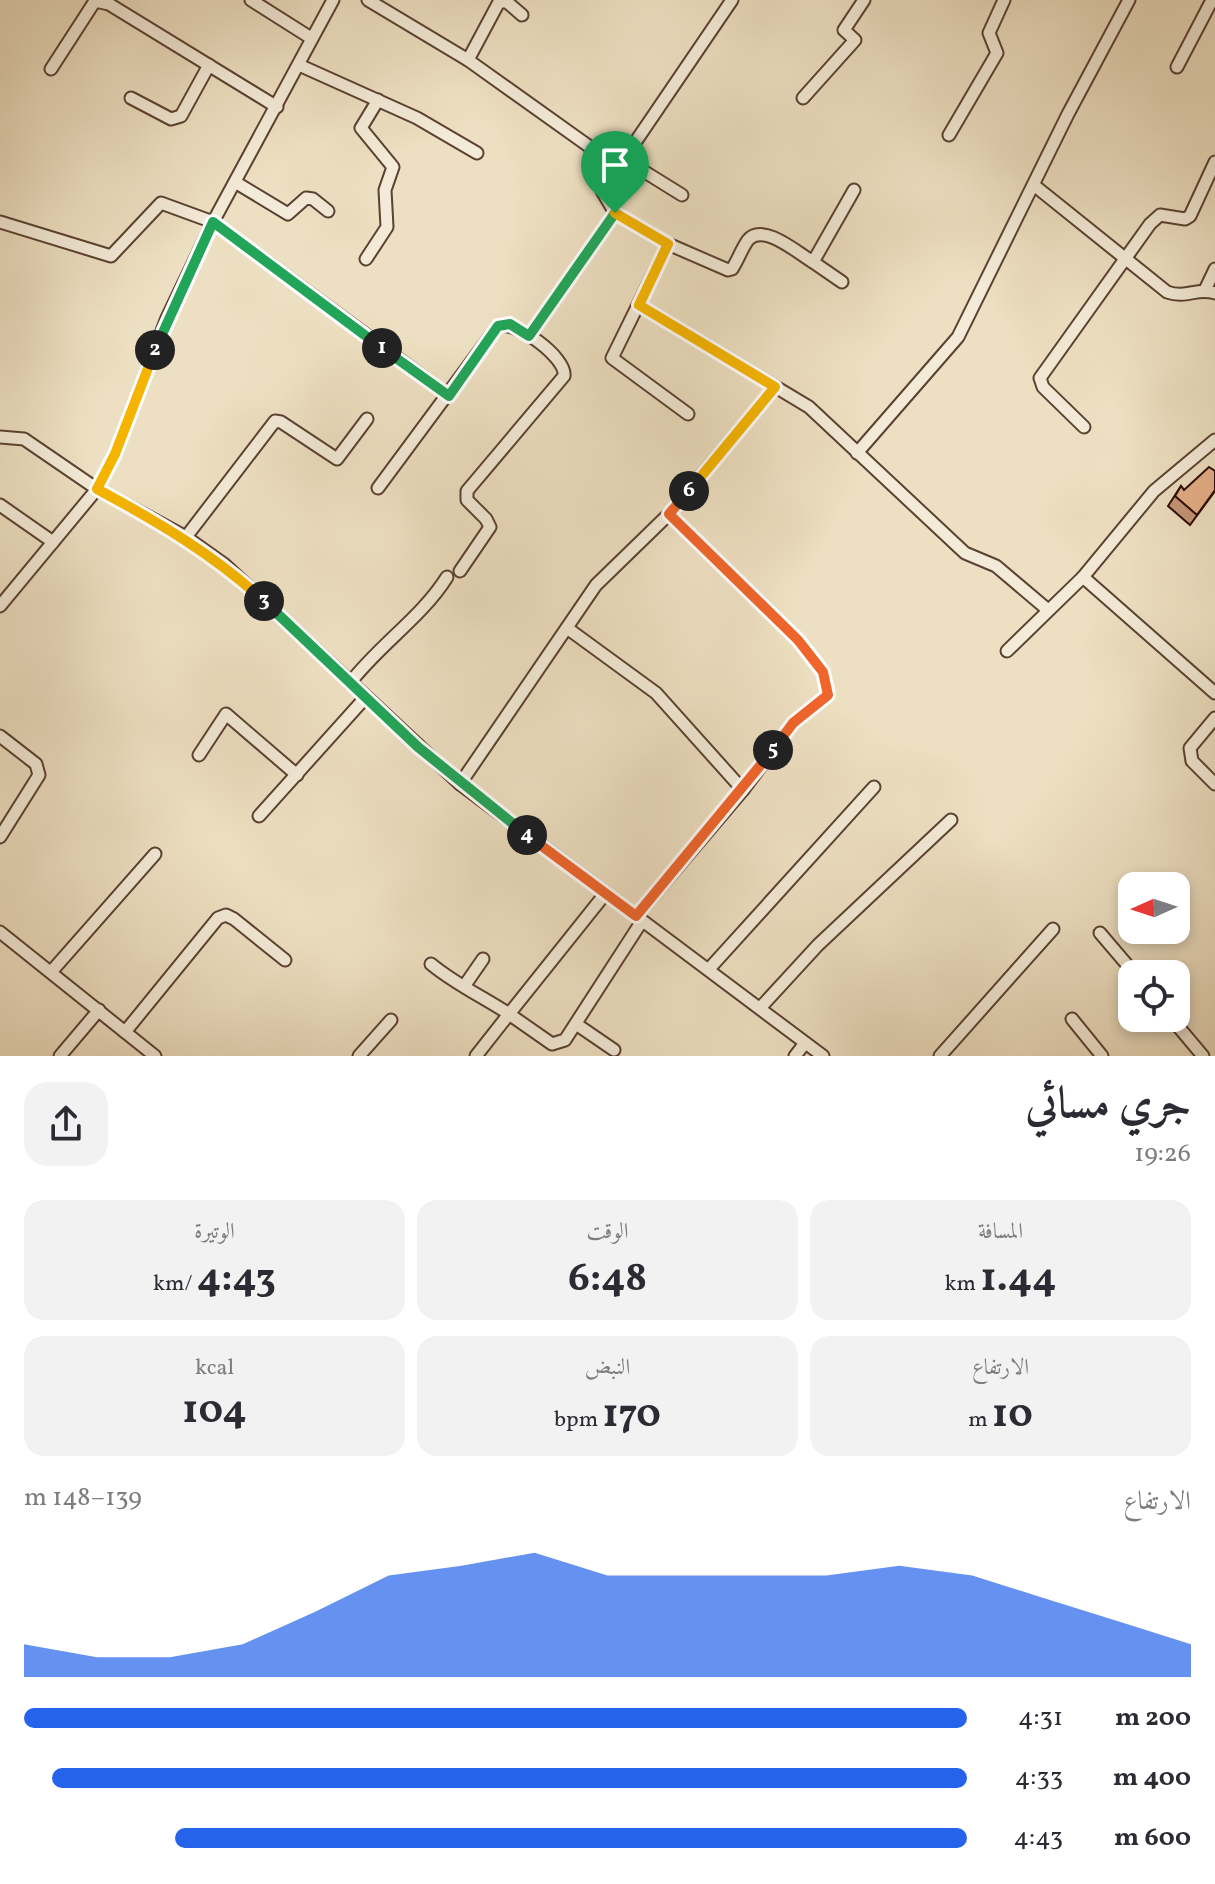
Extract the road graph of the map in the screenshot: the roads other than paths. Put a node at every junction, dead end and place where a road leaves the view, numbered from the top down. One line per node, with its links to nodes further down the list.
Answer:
1 (251, 0): 10 (street)
2 (333, 0): 10 (street)
3 (368, 0): 11 (street)
4 (732, 0): 23 (street)
5 (864, 0): 17 (street)
6 (1004, 0): 20 (street)
7 (1129, 0): 25 (street)
8 (1212, 0): 14 (street)
9 (522, 15): 11 (street)
10 (311, 38): 13 (street)
11 (468, 60): 23 (street)
12 (209, 65): 15 (street); 16 (street); 19 (street)
13 (299, 65): 18 (street); 19 (street)
14 (1177, 67)
15 (51, 69)
16 (131, 98)
17 (803, 98)
18 (378, 100): 21 (street); 34 (street)
19 (277, 107): 24 (street)
20 (949, 135)
21 (477, 153)
22 (1215, 162): 33 (street)
23 (621, 163): 27 (street); 29 (street)
24 (235, 182): 28 (street); 31 (street)
25 (1035, 186): 33 (street); 48 (street)
26 (854, 190): 35 (street)
27 (682, 195)
28 (328, 211)
29 (615, 213): 32 (street); 40 (street)
30 (0, 222): 31 (street)
31 (213, 222): 42 (street); 50 (street)
32 (668, 244): 35 (street); 39 (street)
33 (1125, 258): 38 (street); 45 (street)
34 (366, 259)
35 (813, 262): 37 (street)
36 (1215, 269): 38 (street)
37 (842, 282)
38 (1210, 292)
39 (639, 305): 41 (street); 43 (street)
40 (529, 336): 42 (street); 55 (street)
41 (775, 387): 48 (street); 52 (street)
42 (449, 396): 49 (street)
43 (688, 414)
44 (367, 419): 53 (street)
45 (1084, 427)
46 (0, 437): 50 (street)
47 (1215, 440): 57 (street)
48 (857, 453): 59 (street)
49 (378, 488)
50 (97, 489): 53 (street); 54 (street)
51 (0, 505): 54 (street)
52 (669, 514): 60 (street); 72 (street)
53 (186, 537): 62 (street)
54 (53, 542): 58 (street)
55 (460, 571)
56 (447, 577): 62 (street)
57 (1083, 577): 59 (street); 63 (street)
58 (0, 606)
59 (1048, 610): 61 (street)
60 (567, 628): 69 (street); 72 (street)
61 (1007, 651)
62 (350, 683): 64 (street)
63 (1215, 693)
64 (365, 698): 68 (street); 69 (street)
65 (1215, 718): 70 (street)
66 (0, 736): 75 (street)
67 (199, 755): 68 (street)
68 (297, 775): 73 (street)
69 (460, 784): 77 (street)
70 (1215, 784)
71 (874, 787): 86 (street)
72 (743, 790): 78 (street)
73 (259, 816)
74 (951, 820): 89 (street)
75 (0, 837)
76 (155, 854): 87 (street)
77 (605, 894): 78 (street); 91 (street)
78 (639, 918): 86 (street); 94 (street)
79 (1053, 929): 105 (street)
80 (0, 932): 87 (street)
81 (1100, 933): 84 (street)
82 (483, 959): 88 (street)
83 (285, 960): 95 (street)
84 (1123, 960)
85 (431, 964): 88 (street)
86 (709, 969): 89 (street)
87 (51, 972): 90 (street)
88 (465, 985): 91 (street)
89 (761, 1007): 97 (street)
90 (99, 1010): 95 (street); 99 (street)
91 (509, 1014): 94 (street); 102 (street)
92 (1072, 1019): 106 (street)
93 (391, 1020): 101 (street)
94 (576, 1024): 98 (street)
95 (125, 1032): 100 (street)
96 (1183, 1032): 107 (street)
97 (805, 1043): 103 (street); 104 (street)
98 (614, 1050)
99 (60, 1056)
100 (155, 1056)
101 (359, 1056)
102 (476, 1056)
103 (795, 1056)
104 (823, 1056)
105 (940, 1056)
106 (1102, 1056)
107 (1203, 1056)

